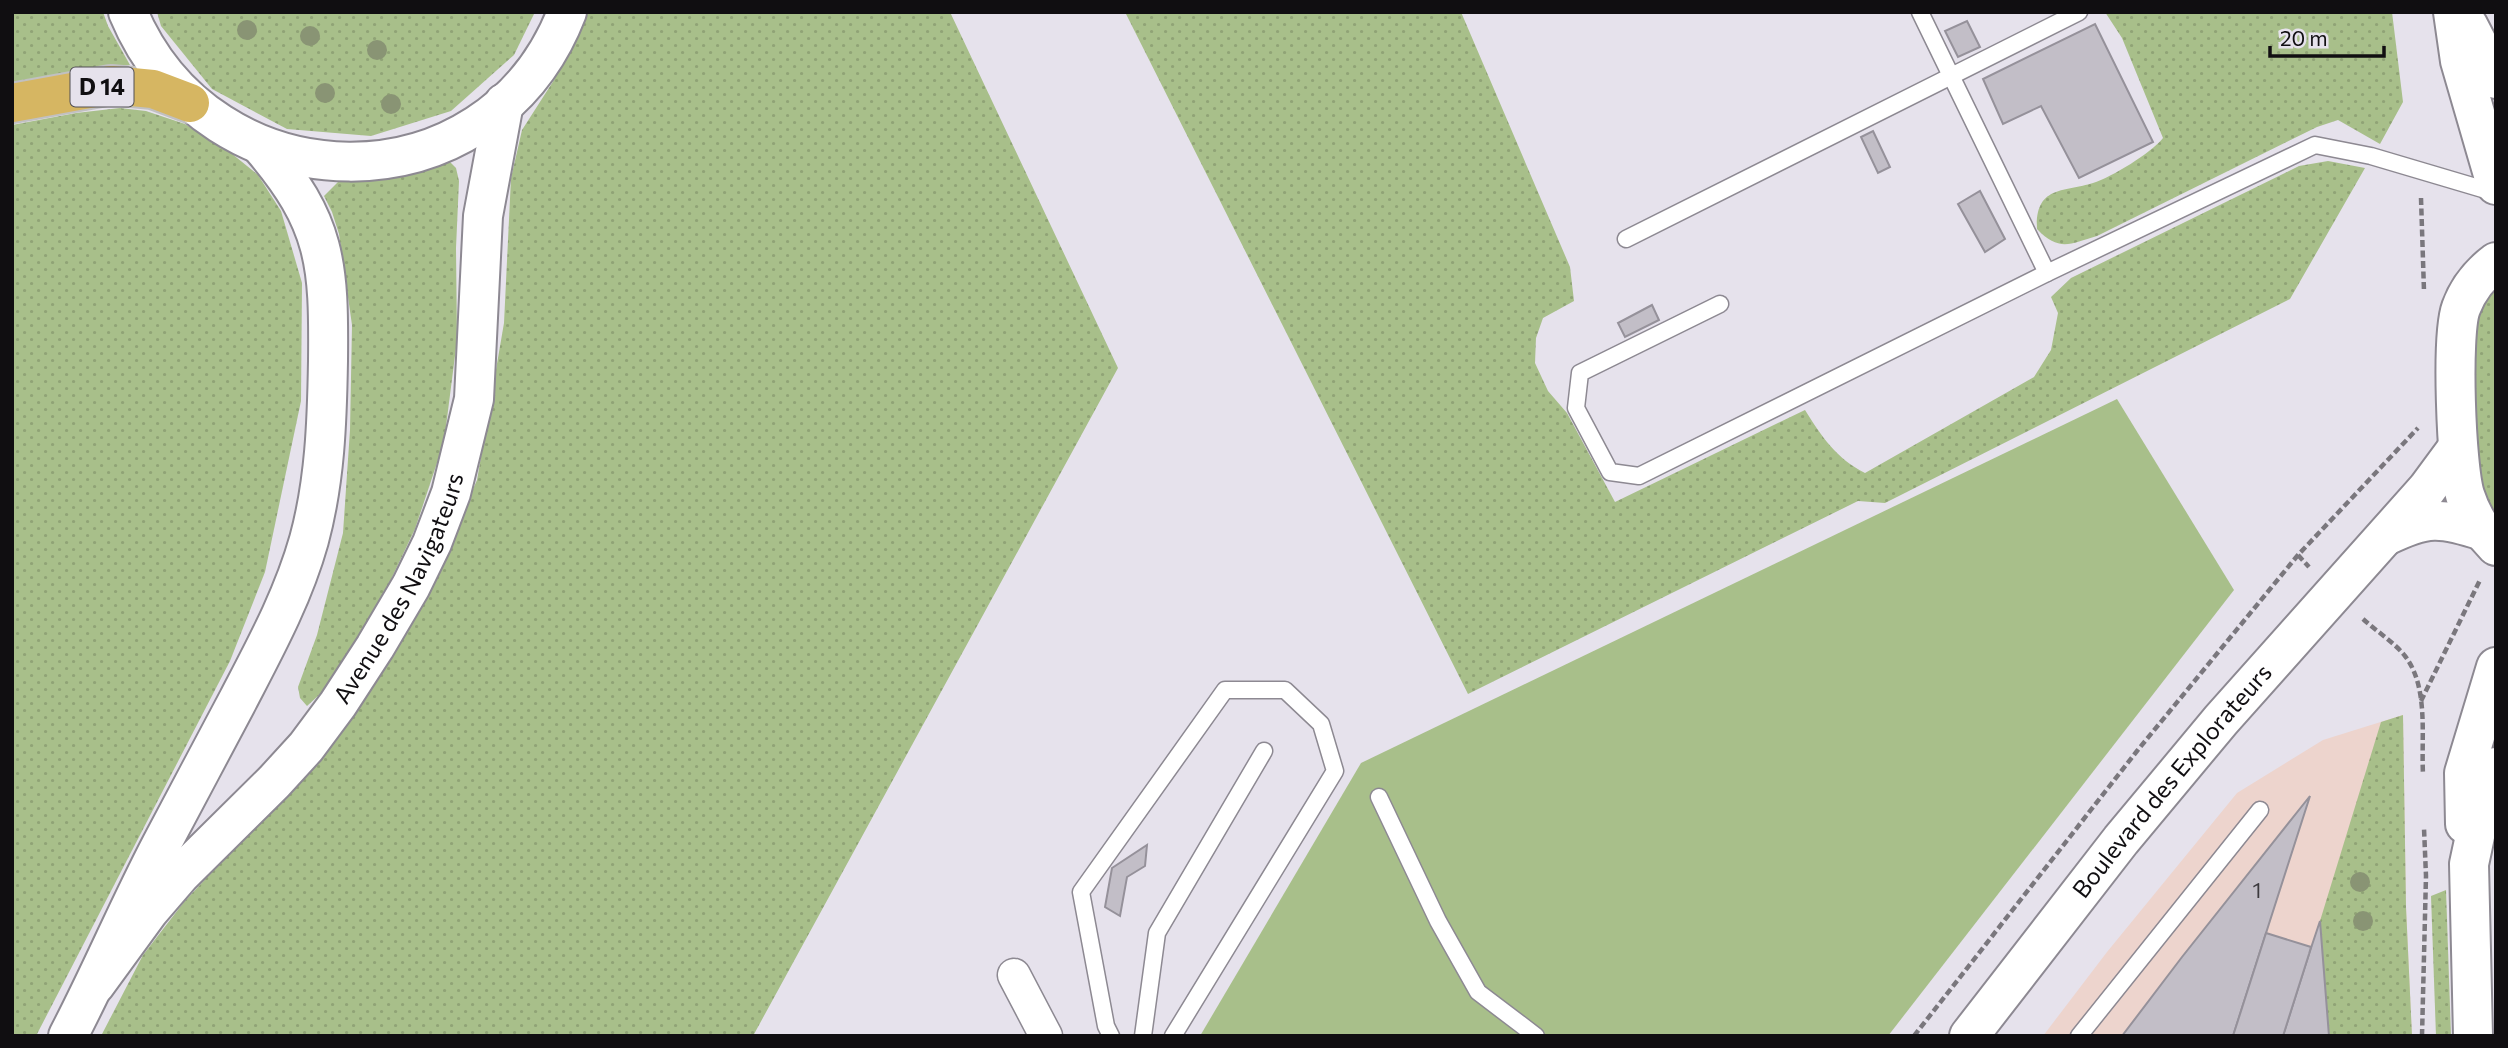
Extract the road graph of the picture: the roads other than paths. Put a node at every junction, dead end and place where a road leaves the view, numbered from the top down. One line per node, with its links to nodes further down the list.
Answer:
1 (128, 12): 10 (main road)
2 (567, 12): 11 (main road)
3 (1920, 12): 7 (lane)
4 (2079, 12): 7 (lane)
5 (2453, 12): 13 (main road)
6 (2463, 12): 8 (main road)
7 (1952, 76): 15 (lane); 17 (lane)
8 (2496, 79)
9 (12, 103): 10 (highway, D 14)
10 (190, 103): 12 (main road)
11 (504, 103): 12 (main road); 29 (main road, Avenue des Navigateurs)
12 (261, 146): 29 (main road, Avenue des Navigateurs)
13 (2496, 185)
14 (2496, 193): 17 (lane)
15 (1626, 239)
16 (2495, 259): 19 (main road)
17 (2047, 273): 18 (lane)
18 (1720, 304)
19 (2458, 447): 20 (main road, Boulevard des Explorateurs); 21 (main road)
20 (2384, 537): 21 (main road, Boulevard des Explorateurs); 36 (main road, Boulevard des Explorateurs)
21 (2488, 550)
22 (2496, 667): 27 (main road)
23 (1264, 751): 33 (lane)
24 (2496, 767): 27 (main road)
25 (1379, 797): 35 (lane)
26 (2260, 810): 37 (lane)
27 (2469, 864): 38 (main road)
28 (1014, 975): 31 (street)
29 (95, 985): 30 (main road, Avenue des Navigateurs)
30 (68, 1036)
31 (1046, 1036)
32 (1111, 1036): 34 (lane)
33 (1143, 1036)
34 (1173, 1036)
35 (1536, 1036)
36 (1969, 1036)
37 (2079, 1036)
38 (2473, 1036)

